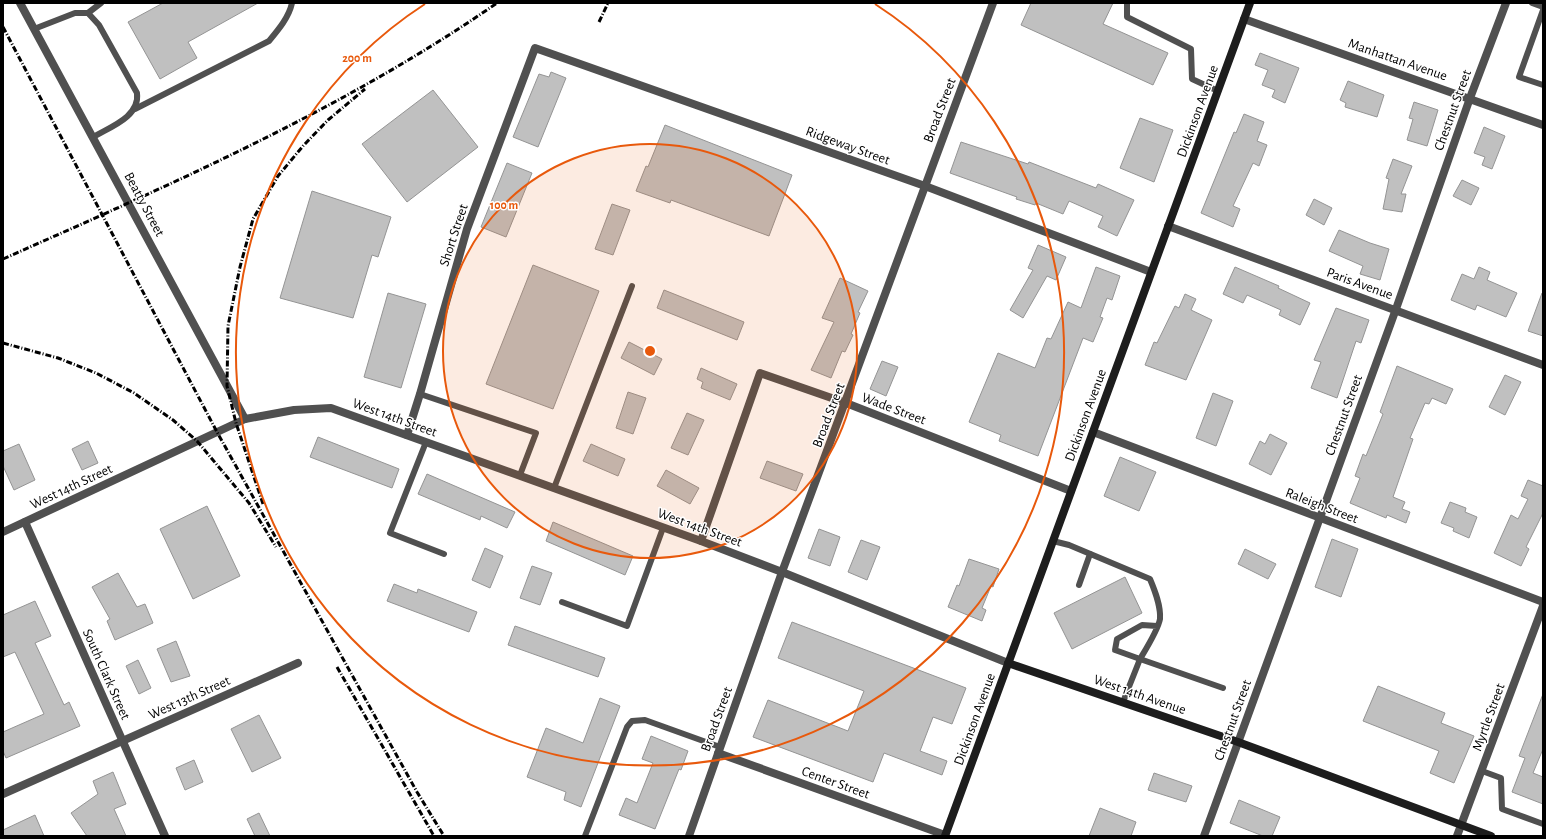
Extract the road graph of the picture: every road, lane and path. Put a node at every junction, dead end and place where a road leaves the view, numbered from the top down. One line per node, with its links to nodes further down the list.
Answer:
1 (20, 3): 13 (street, Beatty Street)
2 (101, 3): 11 (lane)
3 (292, 3): 18 (lane)
4 (993, 3): 21 (street, Broad Street)
5 (1127, 3): 16 (lane)
6 (1250, 3): 12 (main road, Dickinson Avenue)
7 (1506, 3): 17 (street, Chestnut Street)
8 (1532, 3): 9 (lane)
9 (1543, 7)
10 (1543, 10): 15 (lane)
11 (88, 13): 13 (lane); 18 (lane)
12 (1244, 19): 16 (main road, Dickinson Avenue); 17 (street, Manhattan Avenue)
13 (34, 29): 20 (street, Beatty Street)
14 (535, 48): 21 (street, Ridgeway Street); 27 (street, Short Street)
15 (1543, 85)
16 (1218, 91): 22 (main road, Dickinson Avenue)
17 (1470, 98): 19 (street, Manhattan Avenue); 25 (street, Chestnut Street)
18 (135, 109): 20 (lane)
19 (1543, 125)
20 (93, 137): 29 (street, Beatty Street)
21 (925, 186): 23 (street, Ridgeway Street); 28 (street, Broad Street)
22 (1168, 226): 23 (main road, Dickinson Avenue); 25 (street, Paris Avenue)
23 (1152, 272): 30 (main road, Dickinson Avenue)
24 (632, 286): 34 (lane)
25 (1396, 309): 26 (street, Paris Avenue); 36 (street, Chestnut Street)
26 (1543, 365)
27 (420, 394): 31 (street, Short Street); 33 (lane)
28 (846, 403): 35 (street, Wade Street); 40 (street, Wade Street); 44 (street, Broad Street)
29 (245, 418): 31 (street, West 14th Street); 37 (street, West 14th Street)
30 (1093, 432): 35 (main road, Dickinson Avenue); 36 (street, Raleigh Street)
31 (407, 435): 32 (street, West 14th Street)
32 (426, 442): 33 (street, West 14th Street); 42 (lane)
33 (520, 475): 34 (street, West 14th Street)
34 (554, 488): 38 (street, West 14th Street)
35 (1072, 491): 41 (main road, Dickinson Avenue)
36 (1318, 518): 47 (street, Raleigh Street); 56 (street, Chestnut Street)
37 (25, 522): 39 (street, West 14th Street); 55 (street, South Clark Street)
38 (663, 528): 40 (street, West 14th Street); 46 (lane)
39 (3, 532)
40 (701, 541): 44 (street, West 14th Street)
41 (1053, 541): 43 (lane); 52 (main road, Dickinson Avenue)
42 (444, 554)
43 (1090, 554): 45 (lane); 49 (lane)
44 (782, 572): 52 (street, West 14th Avenue); 57 (street, Broad Street)
45 (1079, 585)
46 (562, 602)
47 (1543, 602)
48 (1543, 606): 58 (street, Myrtle Street)
49 (1157, 626): 50 (lane); 50 (lane)
50 (1140, 659): 53 (lane); 54 (lane)
51 (298, 663): 55 (street, West 13th Street)
52 (1008, 663): 54 (main road, West 14th Avenue); 62 (main road, Dickinson Avenue)
53 (1223, 688)
54 (1123, 702): 56 (main road, West 14th Avenue)
55 (123, 740): 59 (street, West 13th Street); 63 (street, South Clark Street)
56 (1238, 742): 60 (main road, West 14th Avenue); 66 (street, Chestnut Street)
57 (719, 750): 62 (street, Center Street); 64 (lane); 65 (street, Broad Street)
58 (1482, 771): 60 (street, Myrtle Street); 61 (lane)
59 (3, 794)
60 (1462, 824): 67 (street, Myrtle Street); 68 (main road, West 14th Avenue)
61 (1543, 824)
62 (945, 835)
63 (165, 836)
64 (585, 836)
65 (689, 836)
66 (1204, 836)
67 (1457, 836)
68 (1491, 836)

